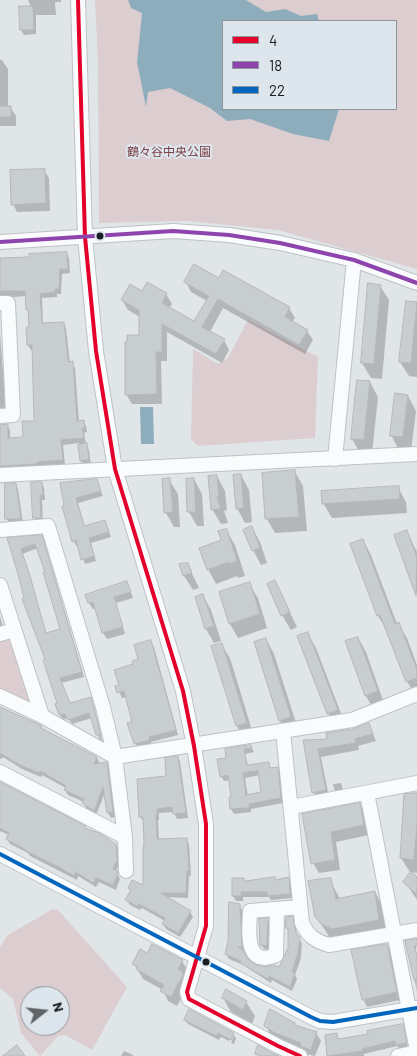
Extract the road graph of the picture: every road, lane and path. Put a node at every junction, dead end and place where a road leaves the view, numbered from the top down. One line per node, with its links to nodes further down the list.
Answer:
1 (78, 0): 2 (street)
2 (84, 237): 3 (street); 4 (street); 11 (street)
3 (0, 242)
4 (354, 260): 5 (street); 10 (street)
5 (417, 282)
6 (0, 303): 7 (street)
7 (5, 359): 8 (street)
8 (0, 416)
9 (417, 454): 10 (street)
10 (335, 458): 11 (street)
11 (115, 469): 12 (street); 21 (street)
12 (0, 476)
13 (0, 530): 22 (street)
14 (0, 585): 15 (street)
15 (14, 630): 16 (street); 19 (street)
16 (0, 634)
17 (417, 694): 20 (street)
18 (0, 696): 19 (street)
19 (42, 716): 22 (street)
20 (283, 731): 21 (street); 26 (street)
21 (194, 746): 22 (street); 34 (street)
22 (115, 757): 27 (street)
23 (0, 772): 27 (street)
24 (417, 783): 25 (street)
25 (367, 793): 26 (street); 33 (street)
26 (291, 807): 30 (street)
27 (125, 837): 29 (street)
28 (0, 854): 34 (street)
29 (126, 871)
30 (300, 907): 31 (street); 33 (street)
31 (277, 909)
32 (417, 930): 33 (street)
33 (394, 934): 35 (street)
34 (197, 957): 35 (street); 36 (street)
35 (413, 1008): 37 (street)
36 (275, 1051): 38 (street)
37 (417, 1051): 39 (street)
38 (300, 1056)
39 (398, 1056)

